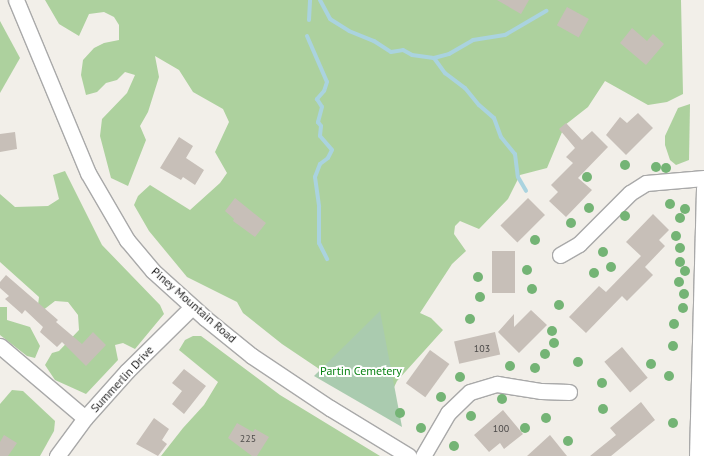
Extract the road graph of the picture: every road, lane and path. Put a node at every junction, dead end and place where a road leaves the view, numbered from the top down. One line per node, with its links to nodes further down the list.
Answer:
1 (16, 0): 5 (street, Piney Mountain Road)
2 (704, 178): 4 (street)
3 (704, 188): 12 (street)
4 (560, 255)
5 (192, 307): 8 (street, Summerlin Drive); 10 (street, Piney Mountain Road)
6 (0, 346): 8 (street)
7 (569, 392): 11 (street)
8 (85, 418): 9 (street, Summerlin Drive)
9 (57, 456)
10 (409, 456)
11 (423, 456)
12 (698, 456)

